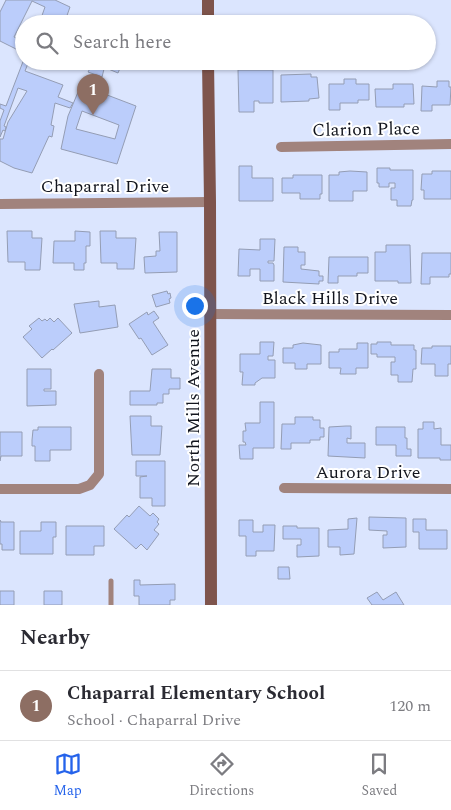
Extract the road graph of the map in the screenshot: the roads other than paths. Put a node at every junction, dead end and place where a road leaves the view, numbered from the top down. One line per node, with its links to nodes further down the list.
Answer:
1 (208, 0): 2 (main road)
2 (208, 15)
3 (208, 70): 6 (main road, North Mills Avenue)
4 (451, 144): 5 (street, Clarion Place)
5 (282, 147)
6 (210, 202): 7 (street, Chaparral Drive); 8 (main road, North Mills Avenue)
7 (0, 204)
8 (210, 314): 9 (street, Black Hills Drive); 16 (main road, North Mills Avenue)
9 (451, 314)
10 (99, 374): 12 (street)
11 (284, 488): 13 (street, Aurora Drive)
12 (0, 489)
13 (451, 489)
14 (111, 581): 15 (lane)
15 (111, 605)
16 (211, 605)

